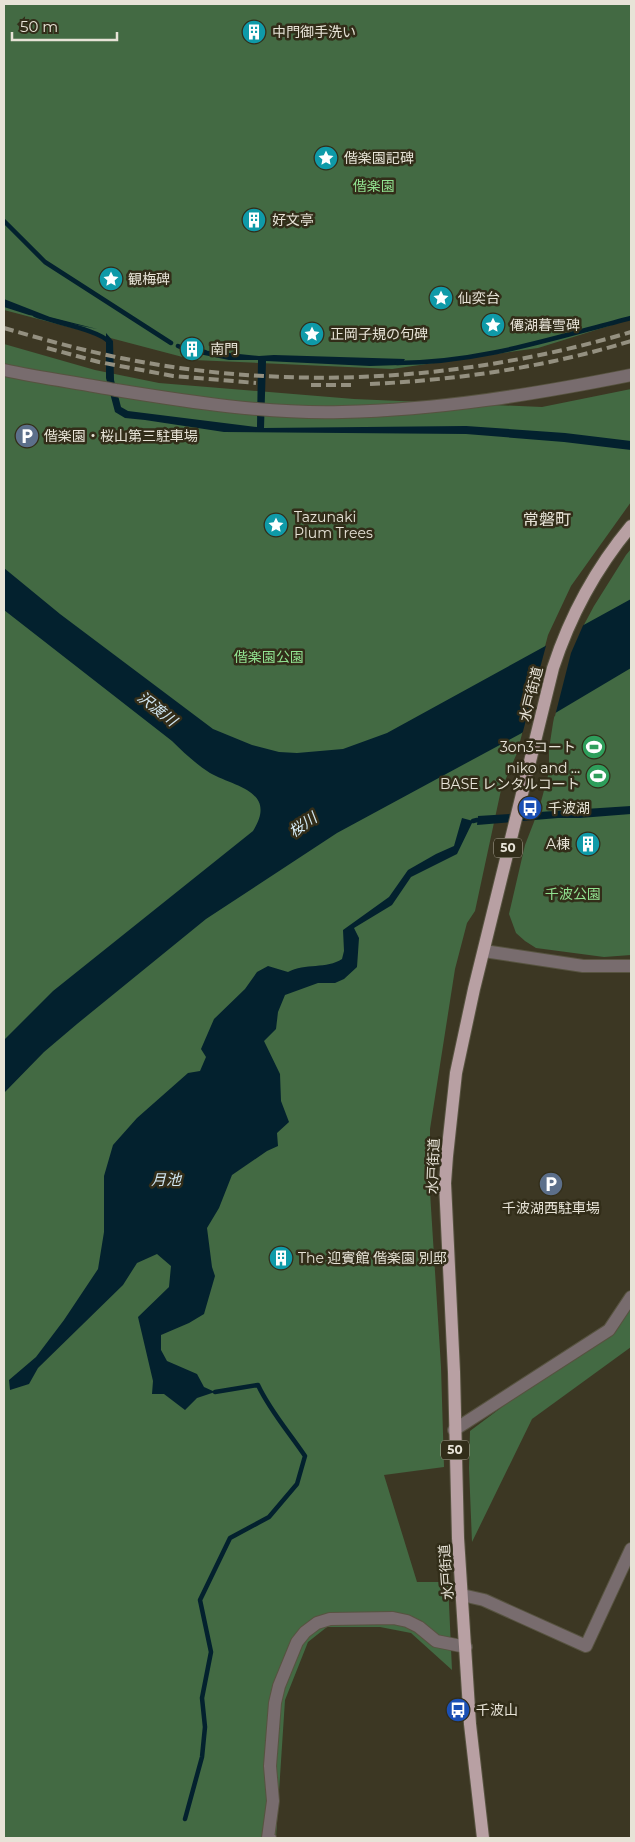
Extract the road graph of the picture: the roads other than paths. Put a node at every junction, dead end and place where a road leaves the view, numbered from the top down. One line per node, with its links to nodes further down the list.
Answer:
1 (4, 370): 2 (street)
2 (631, 375)
3 (631, 526): 4 (main road, 水戸街道 / 50)
4 (484, 951): 5 (street); 7 (main road, 水戸街道 / 50)
5 (631, 966)
6 (631, 1297): 7 (street)
7 (454, 1430): 9 (main road, 水戸街道 / 50)
8 (631, 1548): 9 (street)
9 (462, 1595): 10 (main road, 水戸街道 / 50)
10 (466, 1646): 11 (street); 12 (main road, 水戸街道 / 50)
11 (270, 1838)
12 (483, 1838)

